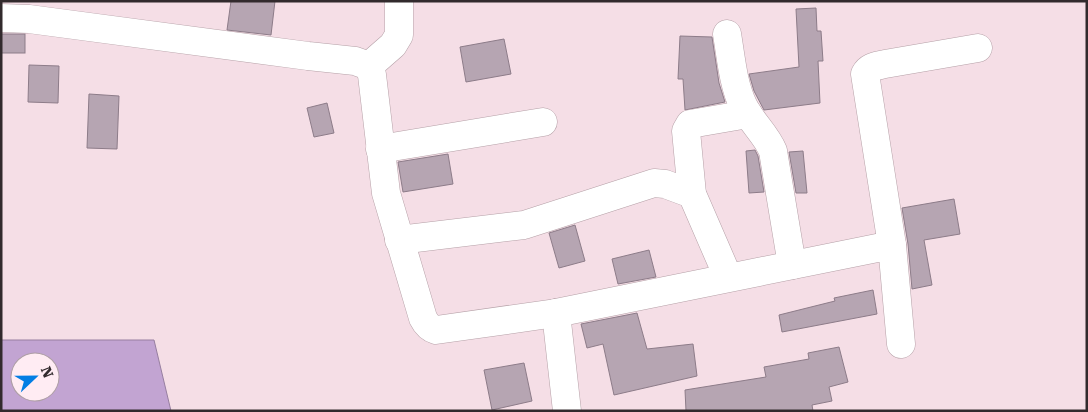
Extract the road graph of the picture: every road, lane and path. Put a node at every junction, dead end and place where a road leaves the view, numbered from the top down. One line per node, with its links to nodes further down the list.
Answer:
1 (399, 1): 5 (street)
2 (1, 18): 5 (street)
3 (727, 34): 6 (street)
4 (978, 48): 11 (street)
5 (369, 66): 8 (street)
6 (748, 114): 9 (street); 12 (street)
7 (543, 122): 8 (street)
8 (380, 149): 10 (street)
9 (692, 194): 10 (street); 13 (street)
10 (399, 240): 14 (street)
11 (892, 245): 12 (street); 15 (street)
12 (792, 265): 13 (street)
13 (728, 277): 14 (street)
14 (556, 313): 16 (street)
15 (901, 344)
16 (567, 411)

